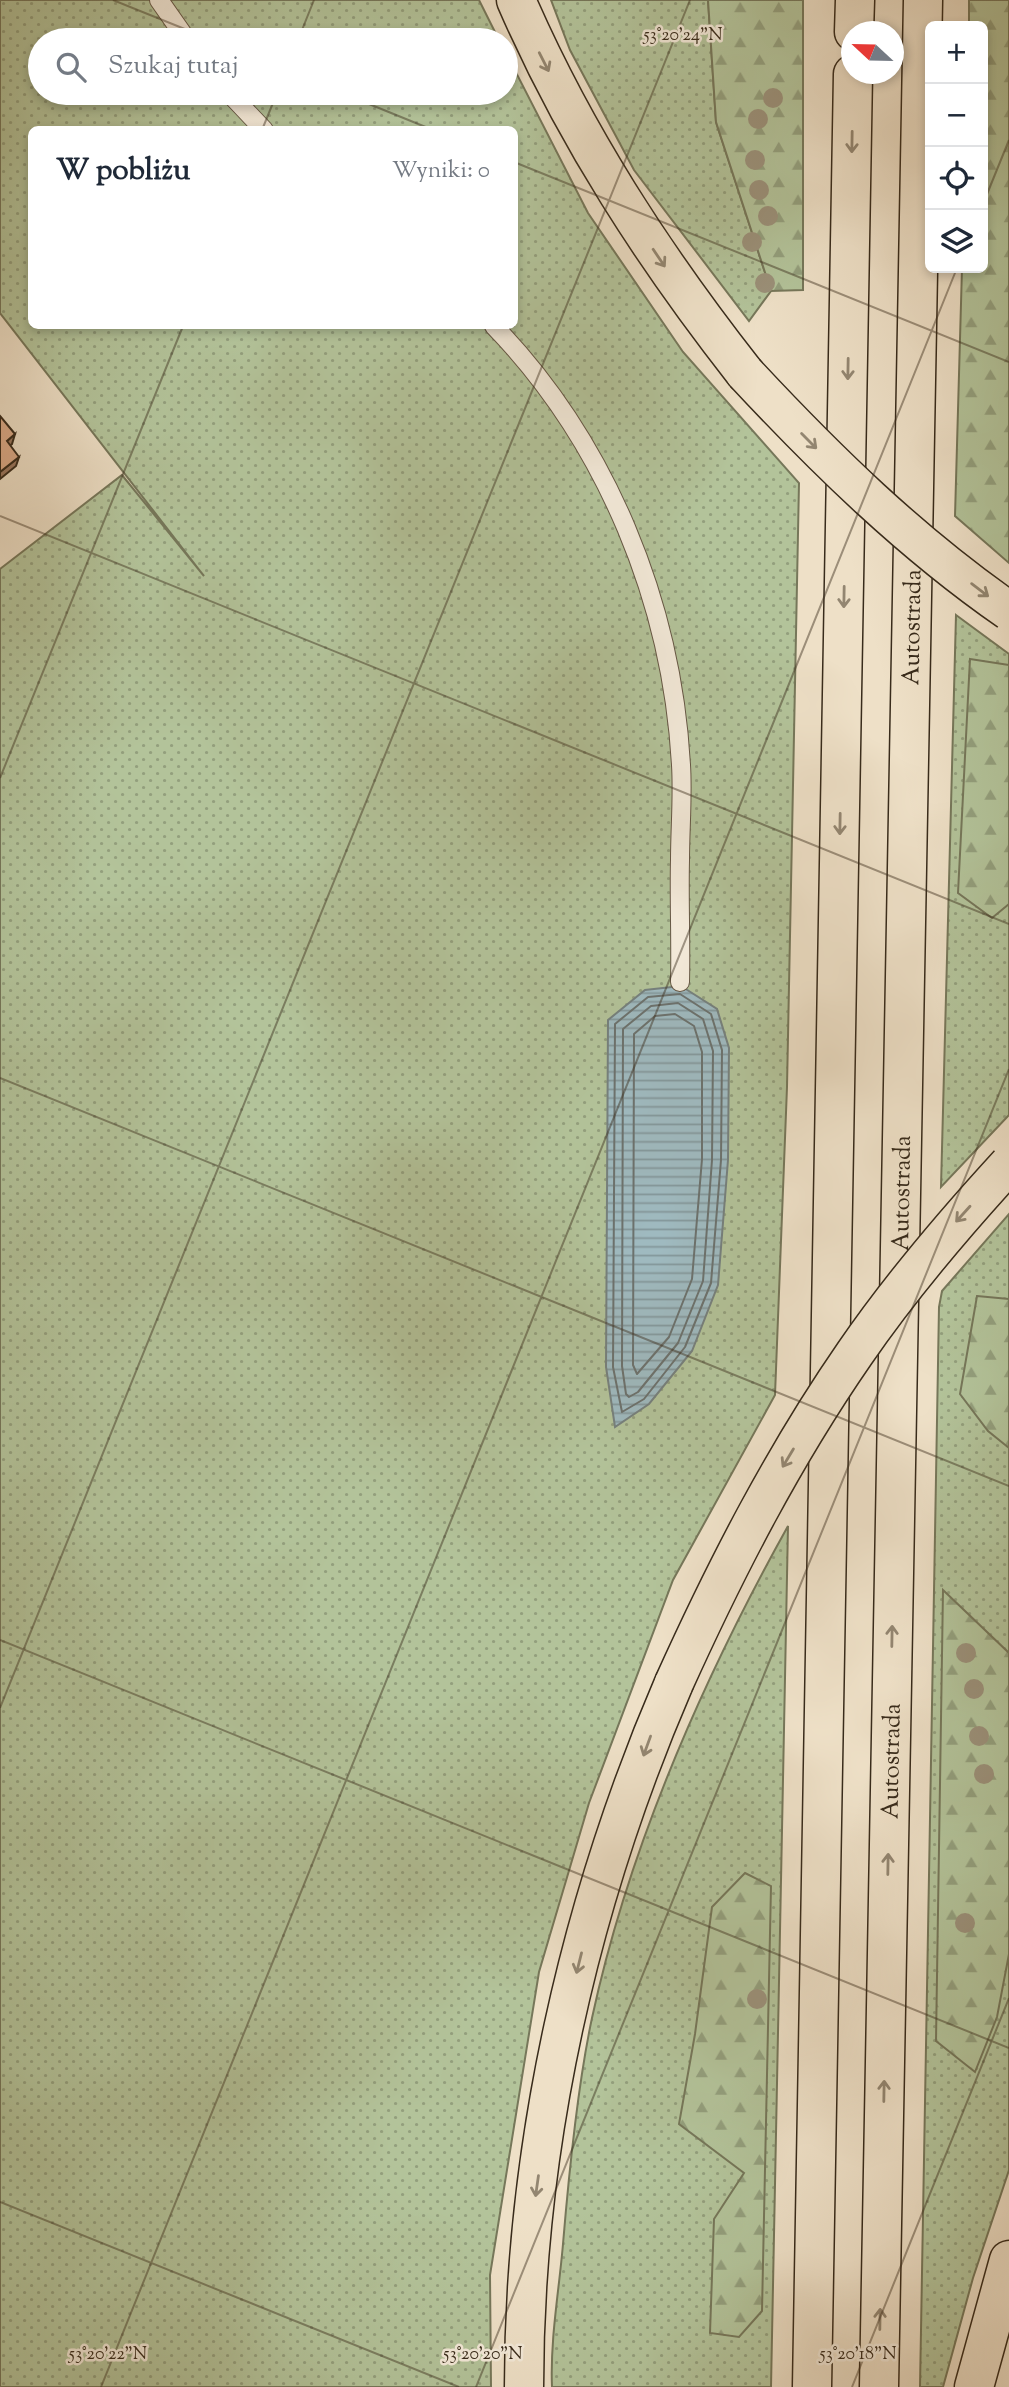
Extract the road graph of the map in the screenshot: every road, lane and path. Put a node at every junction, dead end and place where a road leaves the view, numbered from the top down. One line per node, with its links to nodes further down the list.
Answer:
1 (159, 0): 6 (lane)
2 (516, 0): 11 (highway, one-way to 11, bridge)
3 (855, 0): 5 (highway)
4 (923, 0): 17 (highway, Autostrada, one-way to 4)
5 (854, 21)
6 (179, 28)
7 (853, 84): 16 (highway, one-way to 16)
8 (240, 105): 9 (lane)
9 (260, 126)
10 (496, 329): 12 (lane)
11 (1009, 611)
12 (680, 982)
13 (1009, 1164): 15 (highway, one-way to 15, bridge)
14 (1009, 2260): 18 (highway)
15 (523, 2387)
16 (811, 2387)
17 (879, 2387)
18 (974, 2387)

